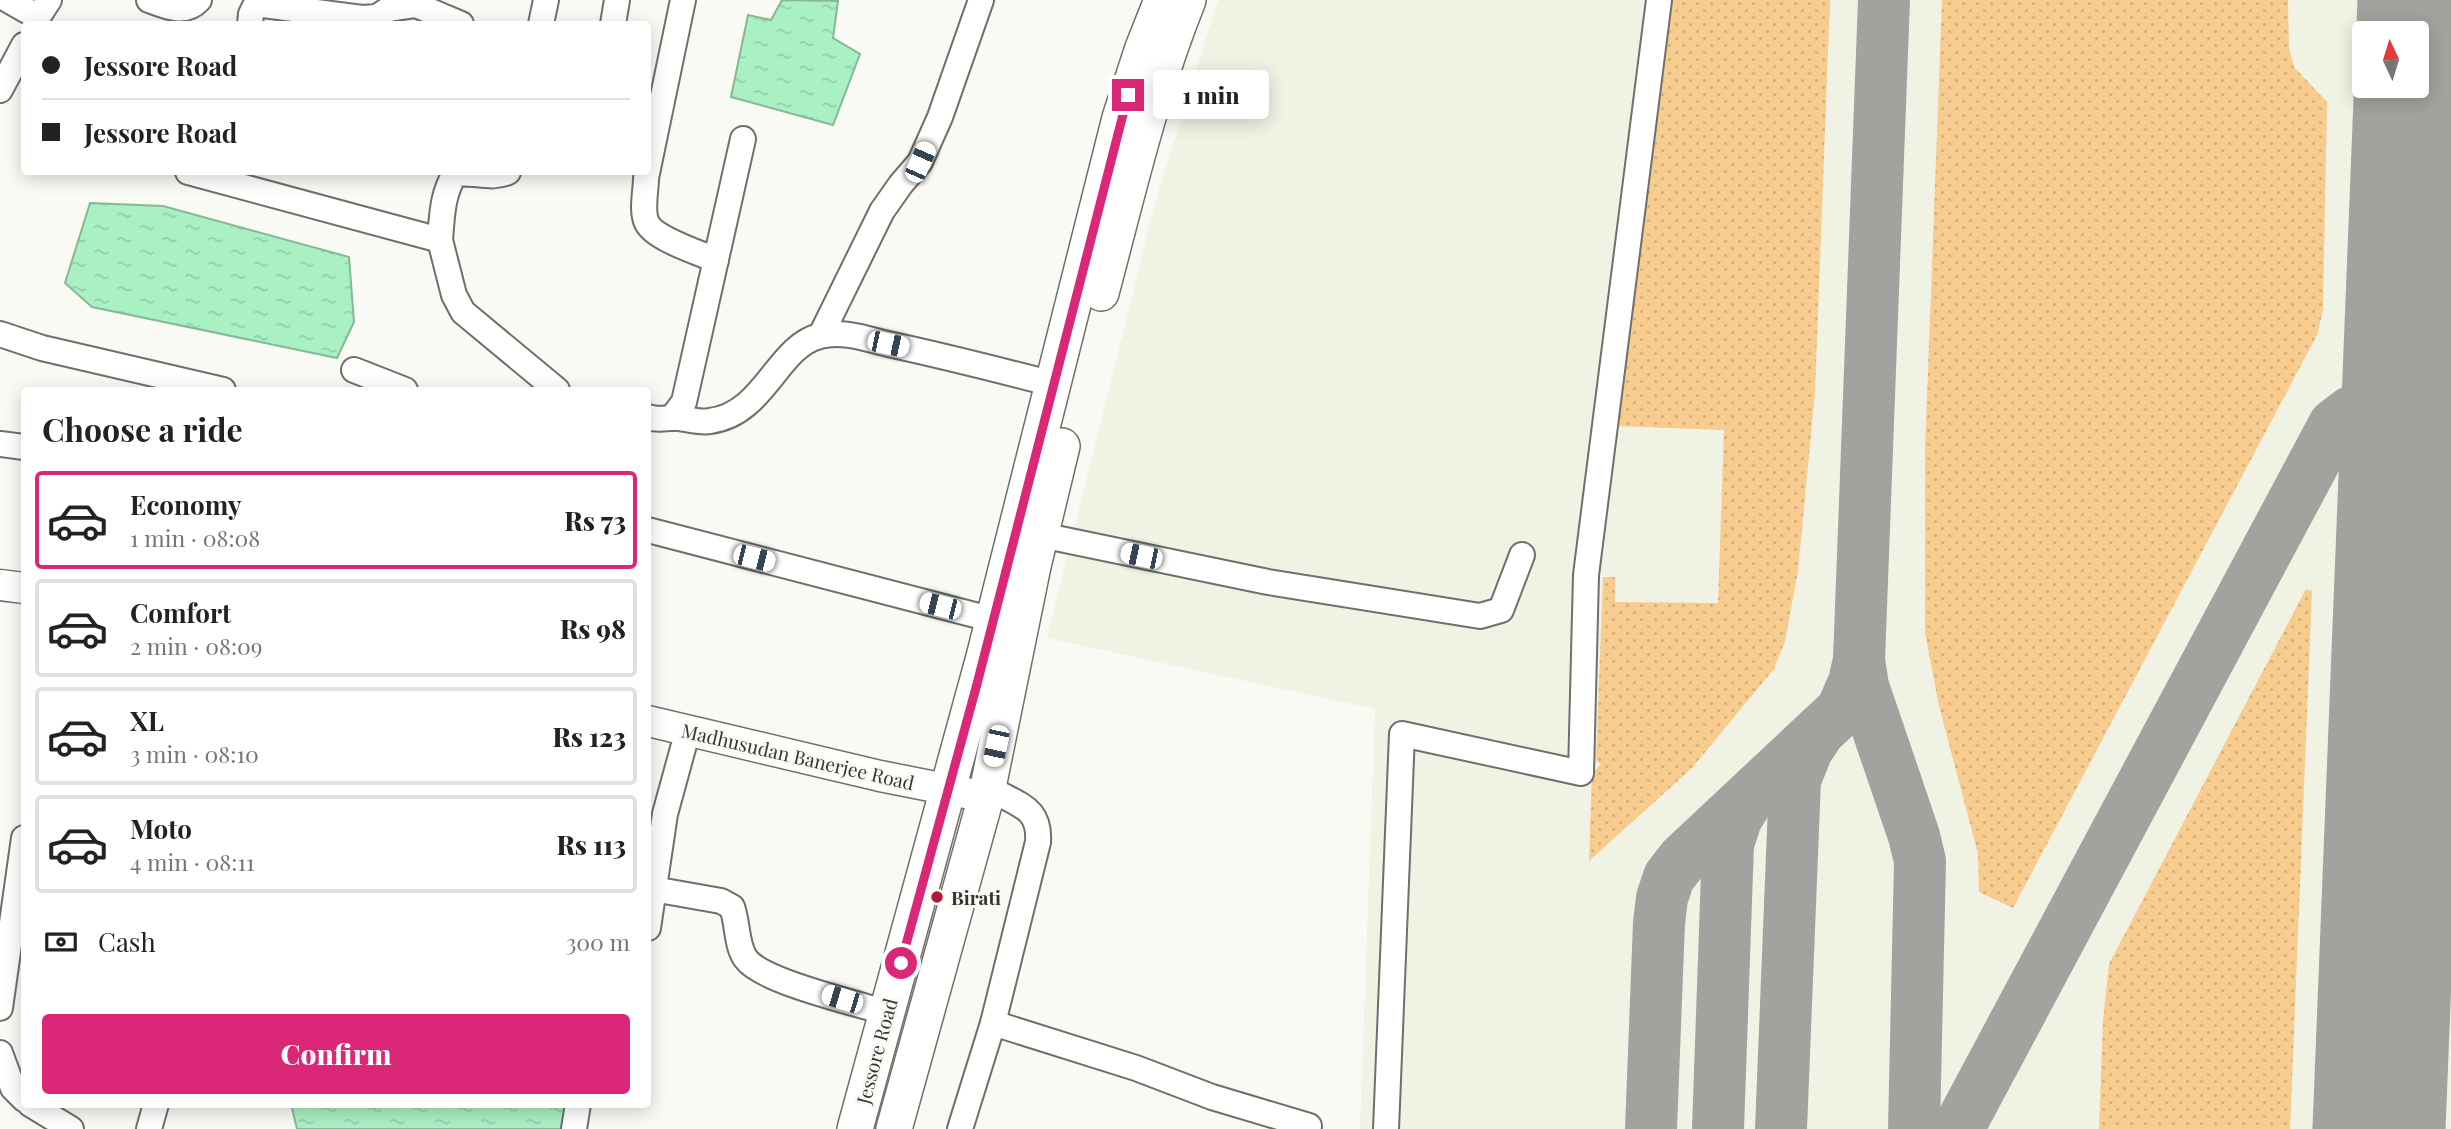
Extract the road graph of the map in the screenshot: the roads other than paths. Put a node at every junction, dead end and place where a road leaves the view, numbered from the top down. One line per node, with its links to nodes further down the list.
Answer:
1 (8, 0): 12 (street)
2 (149, 0): 3 (street)
3 (199, 0)
4 (546, 0): 16 (street)
5 (617, 0): 17 (street)
6 (684, 0): 21 (street)
7 (981, 0): 28 (street)
8 (1162, 0): 30 (highway, Jessore Road)
9 (1188, 0): 39 (highway)
10 (1659, 0): 67 (street)
11 (416, 2): 14 (street); 15 (street)
12 (40, 14)
13 (250, 21): 14 (street)
14 (376, 21)
15 (455, 21)
16 (542, 21)
17 (614, 21)
18 (21, 51): 19 (street)
19 (0, 90)
20 (743, 139): 26 (street)
21 (651, 155)
22 (198, 175): 25 (street)
23 (647, 175): 26 (street)
24 (445, 177): 25 (street)
25 (442, 248): 33 (street)
26 (716, 260): 35 (street)
27 (0, 334): 31 (street)
28 (821, 335): 30 (street); 35 (street)
29 (354, 370): 32 (street)
30 (1053, 384): 43 (highway, Jessore Road)
31 (210, 387)
32 (397, 387)
33 (553, 387)
34 (651, 418): 35 (street)
35 (672, 418)
36 (0, 444): 37 (street)
37 (21, 447)
38 (651, 531): 43 (street)
39 (1041, 535): 40 (street); 47 (highway)
40 (1522, 555)
41 (0, 584): 42 (main road)
42 (21, 588)
43 (994, 620): 46 (highway, Jessore Road)
44 (651, 722): 45 (main road, Madhusudan Banerjee Road)
45 (688, 730): 46 (main road, Madhusudan Banerjee Road); 48 (street)
46 (949, 791): 47 (main road, Madhusudan Banerjee Road); 53 (highway, Jessore Road)
47 (986, 797): 54 (street); 65 (highway)
48 (656, 812): 50 (street)
49 (21, 859): 52 (street)
50 (653, 889): 51 (street); 53 (street)
51 (651, 905)
52 (0, 1008)
53 (887, 1013): 64 (highway, Jessore Road)
54 (993, 1023): 60 (street); 66 (street)
55 (0, 1053): 56 (street)
56 (21, 1096)
57 (37, 1108): 61 (street)
58 (155, 1108): 62 (street)
59 (577, 1108): 63 (street)
60 (1309, 1126)
61 (71, 1129)
62 (149, 1129)
63 (574, 1129)
64 (855, 1129)
65 (894, 1129)
66 (960, 1129)
67 (1386, 1129)

